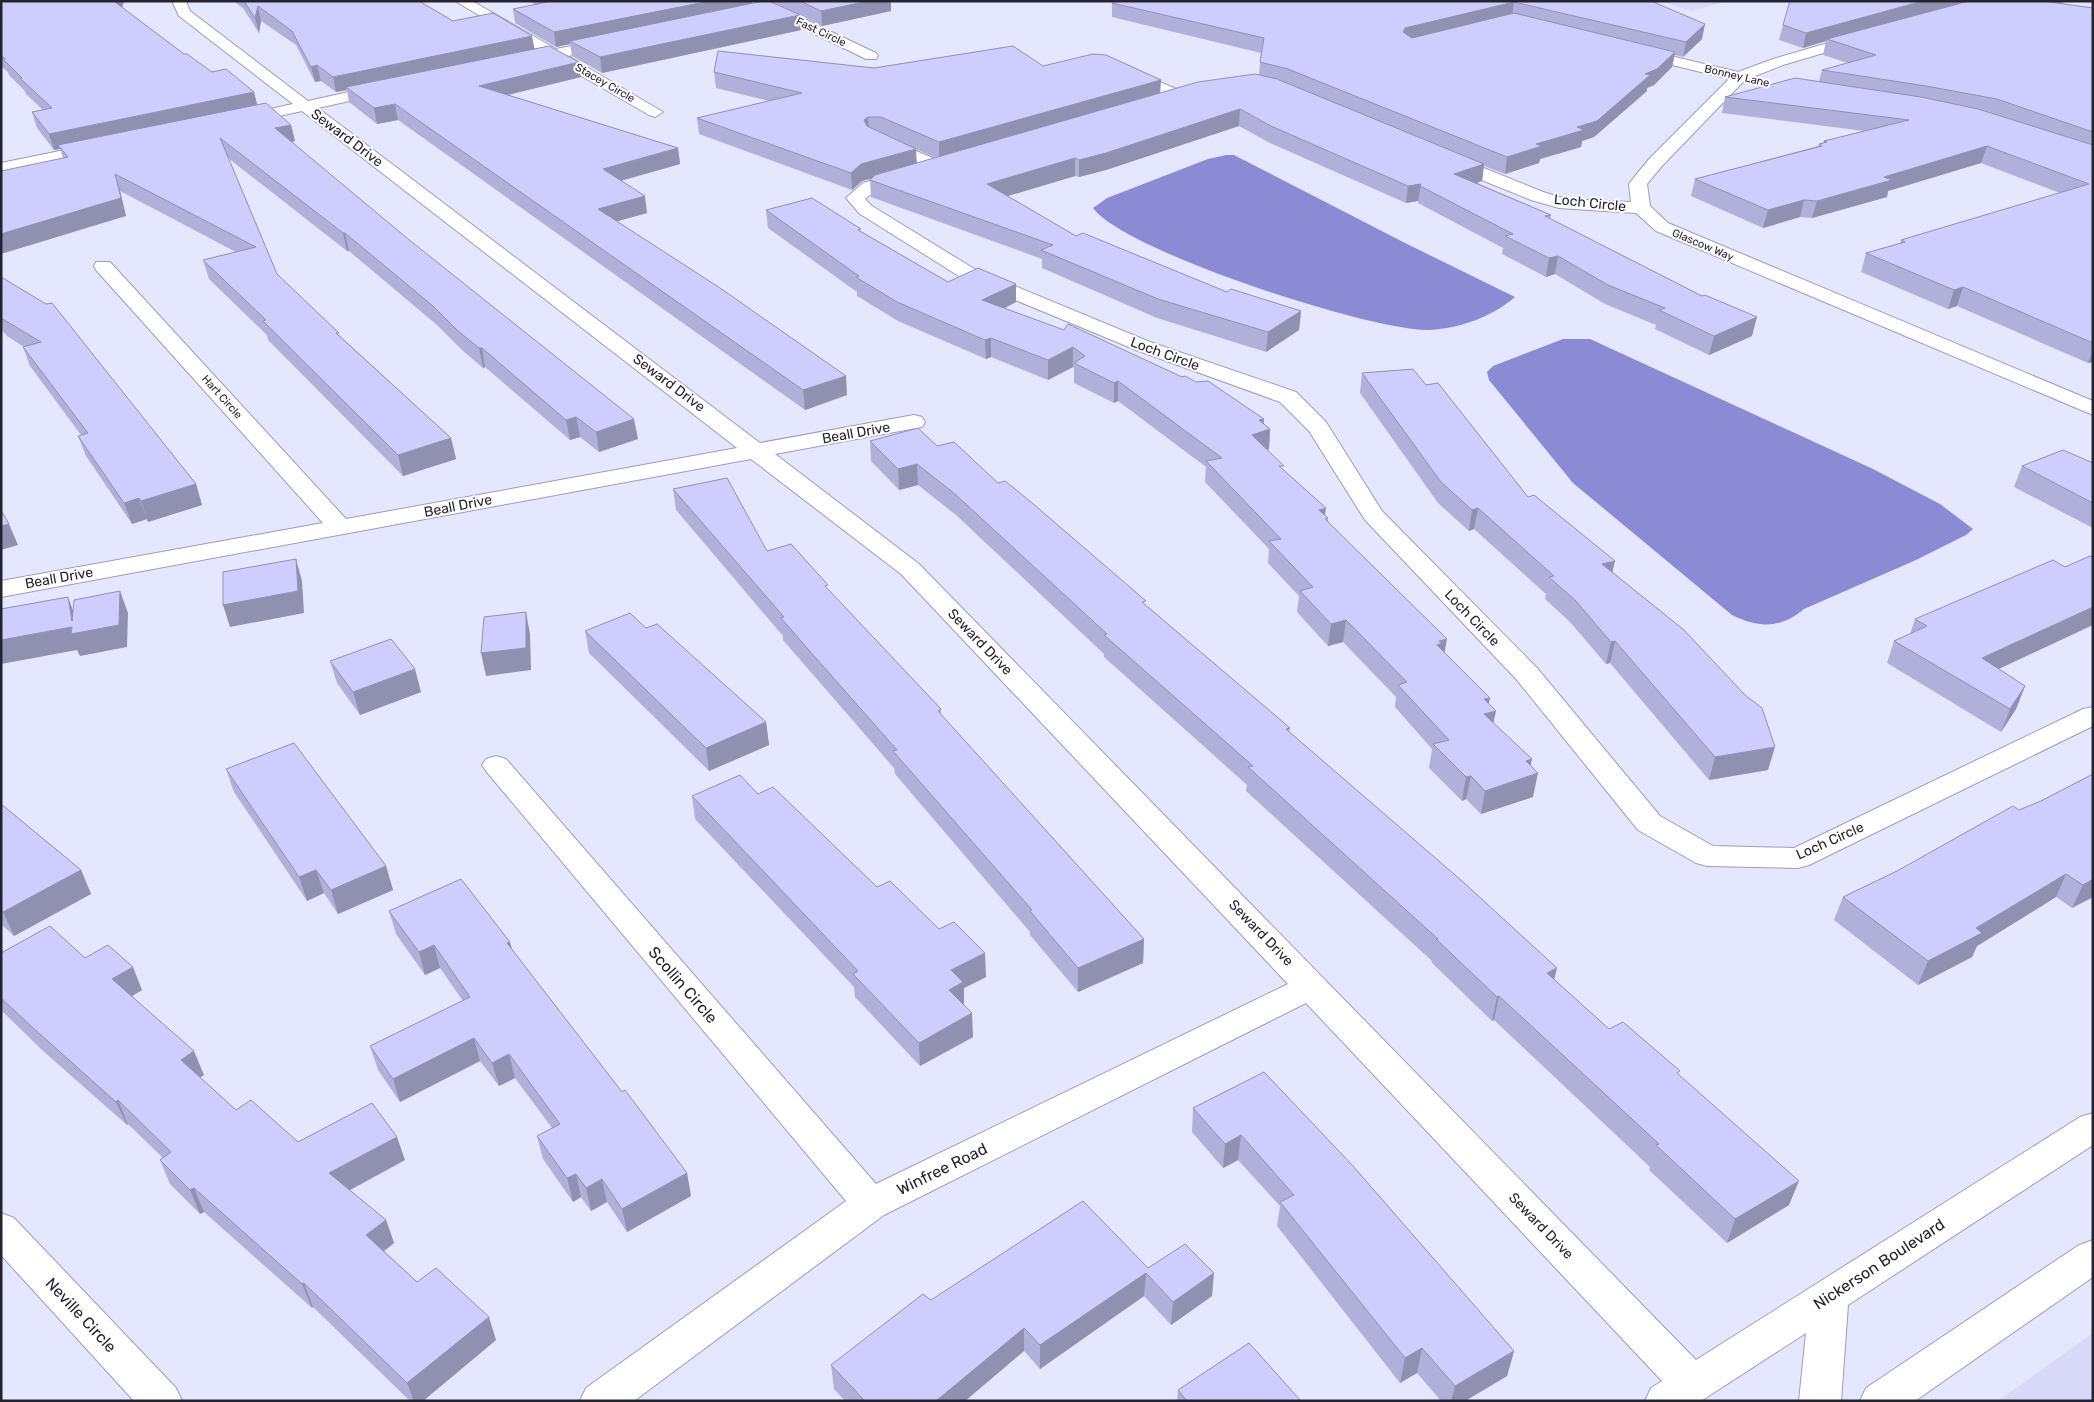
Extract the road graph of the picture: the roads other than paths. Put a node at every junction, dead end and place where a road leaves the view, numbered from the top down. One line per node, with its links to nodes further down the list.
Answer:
1 (179, 1): 19 (street, Seward Drive)
2 (462, 1): 9 (street, Stacey Circle)
3 (754, 1): 4 (street, Fast Circle)
4 (771, 9): 5 (street); 10 (street, Fast Circle)
5 (742, 15)
6 (1877, 33): 13 (street)
7 (620, 40): 9 (street)
8 (1625, 50): 13 (street, Bonney Lane)
9 (554, 54): 11 (street); 20 (street, Stacey Circle)
10 (871, 56)
11 (506, 64)
12 (1114, 68): 17 (street)
13 (1739, 77): 14 (street, Bonney Lane); 27 (street)
14 (1767, 83)
15 (401, 86): 19 (street)
16 (1203, 90): 17 (street)
17 (1180, 96): 18 (street)
18 (1150, 104)
19 (305, 106): 21 (street); 31 (street, Seward Drive)
20 (655, 112)
21 (227, 122)
22 (875, 138): 34 (street, Loch Circle)
23 (111, 146): 26 (street)
24 (1, 150): 26 (street)
25 (1427, 152): 27 (street, Loch Circle)
26 (8, 167)
27 (1641, 208): 29 (street, Glascow Way)
28 (103, 266): 32 (street, Hart Circle)
29 (2093, 409)
30 (914, 422): 31 (street, Beall Drive)
31 (757, 450): 32 (street, Beall Drive); 36 (street, Seward Drive)
32 (341, 528): 33 (street, Beall Drive)
33 (1, 589)
34 (2093, 715)
35 (496, 765): 38 (street, Scollin Circle)
36 (1312, 986): 38 (street, Winfree Road); 42 (street, Seward Drive)
37 (2093, 1127): 41 (street, Nickerson Boulevard)
38 (871, 1204): 44 (street, Winfree Road)
39 (1, 1229): 43 (street, Neville Circle)
40 (2093, 1256): 46 (street)
41 (1829, 1295): 42 (street, Nickerson Boulevard); 45 (street)
42 (1679, 1392)
43 (161, 1401)
44 (601, 1401)
45 (1820, 1401)
46 (1881, 1401)

